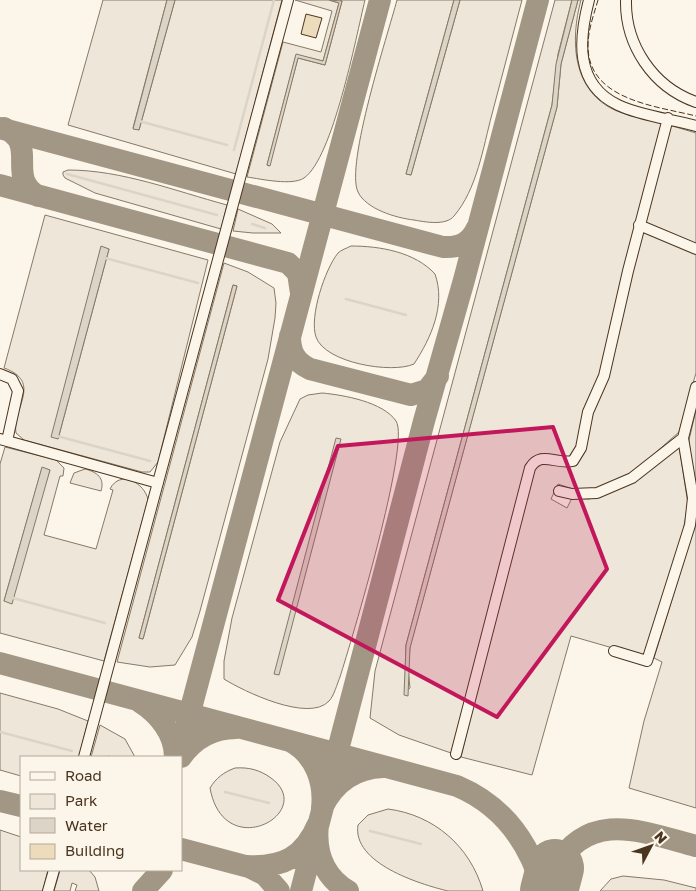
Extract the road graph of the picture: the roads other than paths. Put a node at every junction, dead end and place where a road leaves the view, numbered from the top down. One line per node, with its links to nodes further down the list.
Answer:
1 (288, 0): 13 (lane)
2 (589, 0): 5 (lane)
3 (626, 0): 4 (lane)
4 (696, 102)
5 (668, 118): 6 (lane); 7 (lane)
6 (696, 126)
7 (639, 225): 8 (lane); 16 (lane)
8 (696, 248)
9 (0, 374): 12 (lane)
10 (696, 387): 11 (lane)
11 (683, 438): 14 (lane); 15 (lane)
12 (3, 440): 13 (lane)
13 (158, 483): 17 (lane)
14 (559, 491)
15 (614, 651)
16 (456, 754)
17 (84, 756)
18 (54, 871): 19 (lane)
19 (48, 891)

